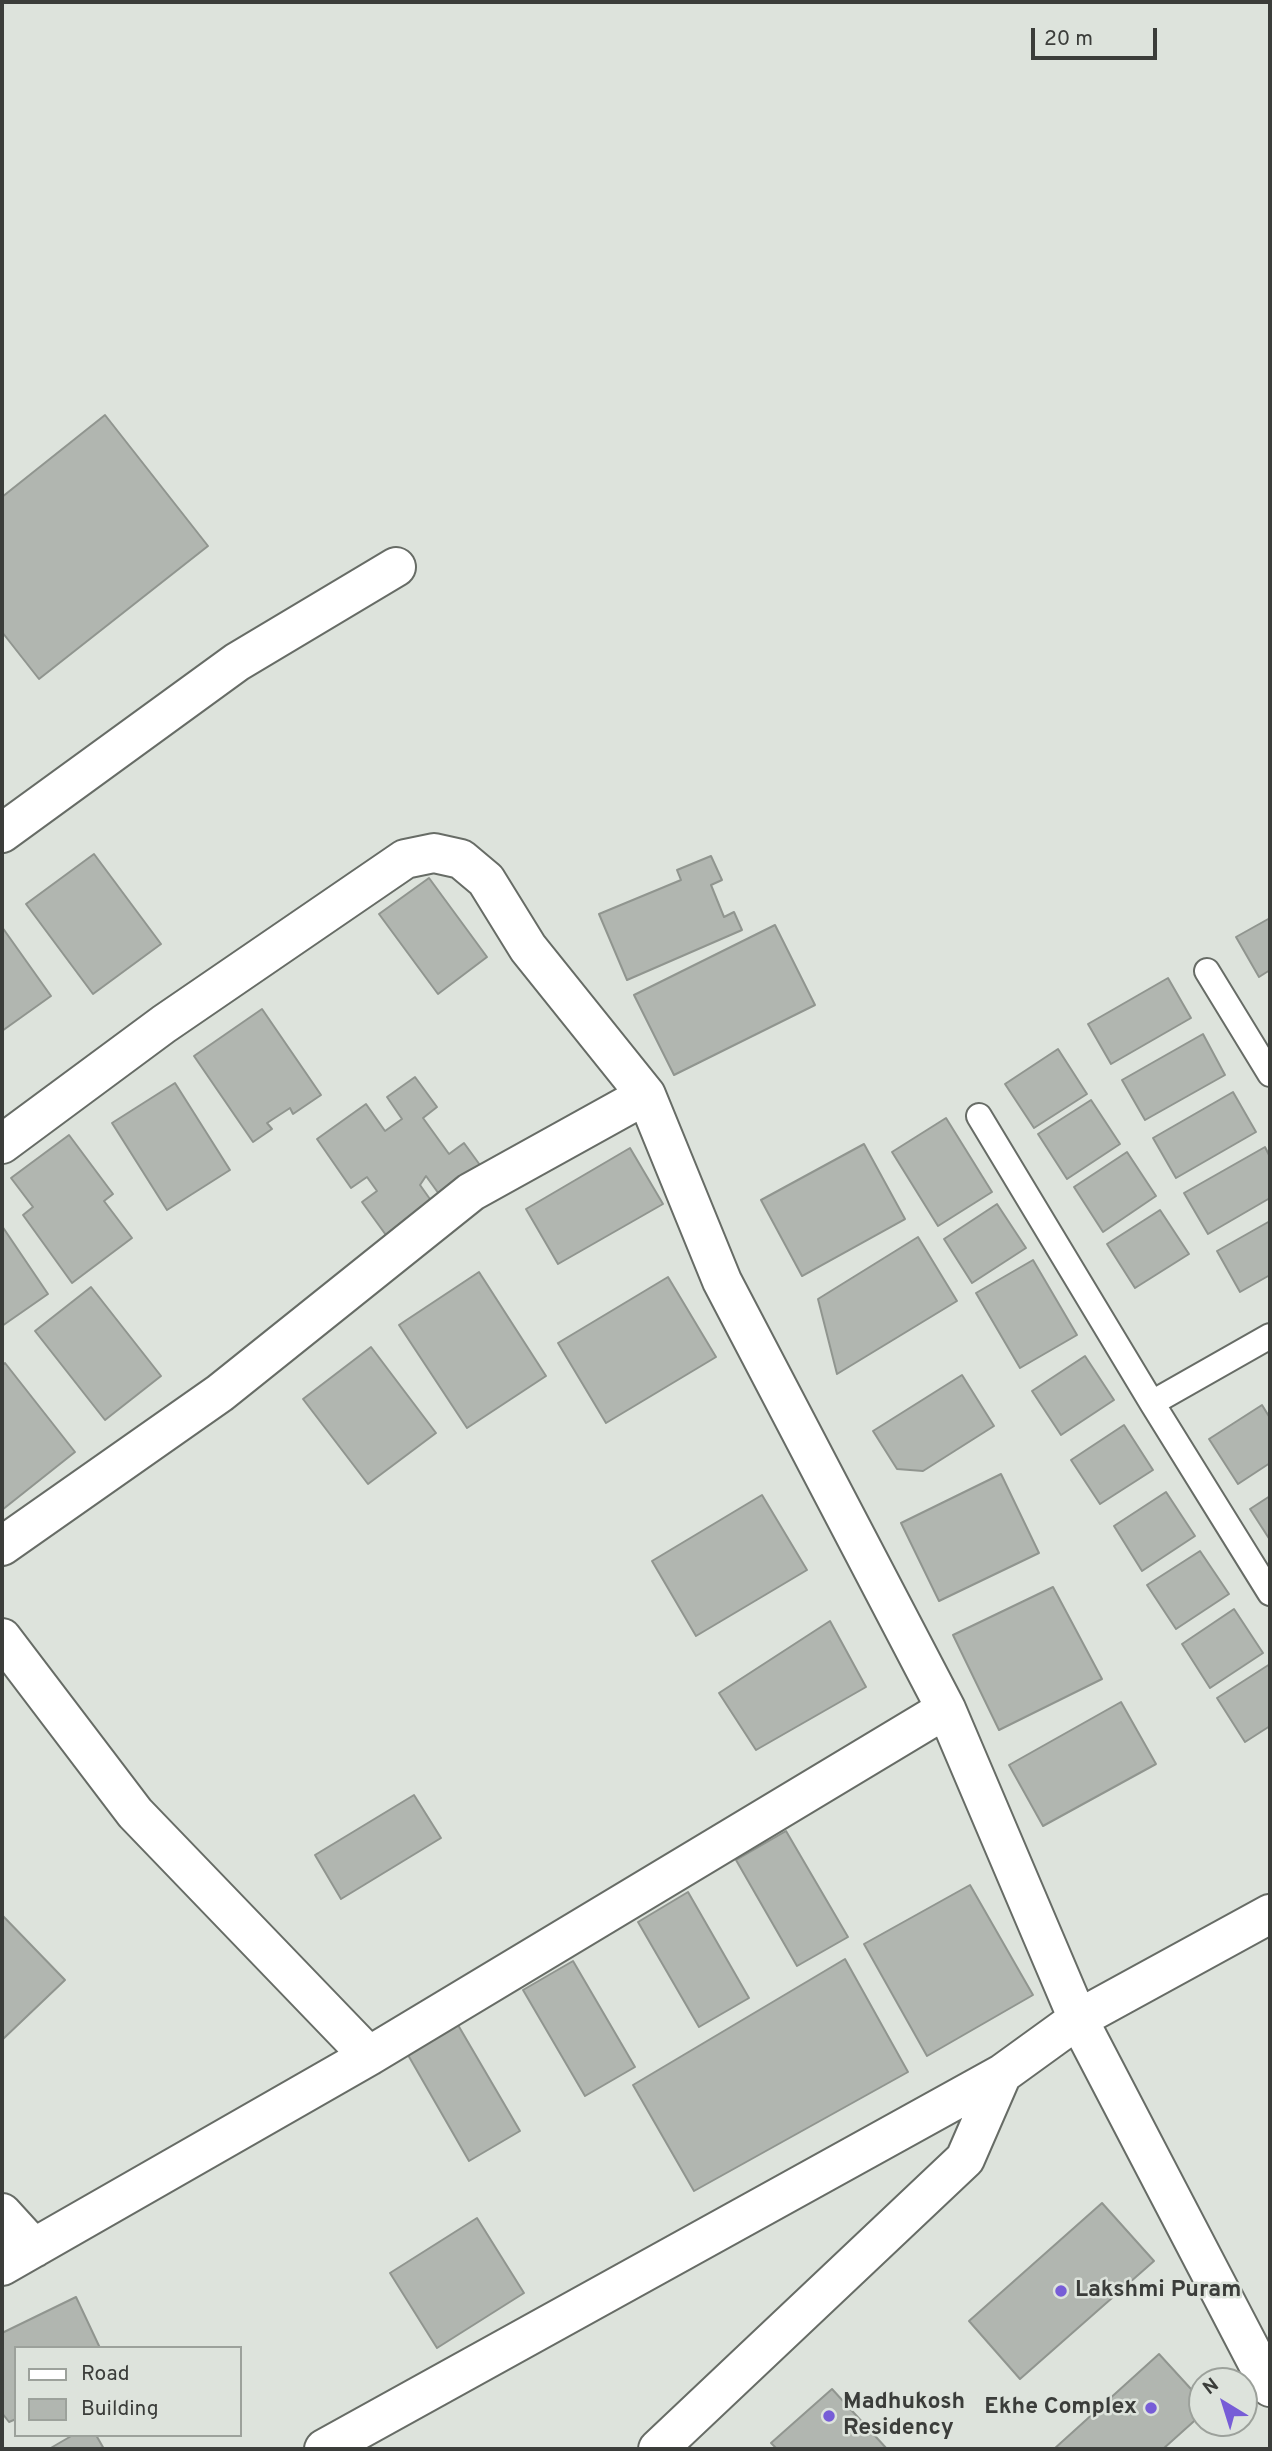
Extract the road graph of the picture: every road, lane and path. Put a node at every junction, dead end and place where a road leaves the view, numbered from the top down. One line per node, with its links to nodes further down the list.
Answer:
1 (396, 567): 2 (street)
2 (2, 833)
3 (1207, 971): 4 (lane)
4 (1270, 1074)
5 (646, 1095): 7 (street); 10 (street); 13 (street)
6 (979, 1116): 9 (lane)
7 (2, 1144)
8 (1270, 1336): 9 (lane)
9 (1152, 1403): 11 (lane)
10 (2, 1546)
11 (1270, 1593)
12 (2, 1638): 16 (street)
13 (946, 1709): 15 (street); 16 (street)
14 (1270, 1914): 15 (street)
15 (1078, 2018): 17 (street); 21 (street)
16 (369, 2056): 19 (street)
17 (1002, 2074): 22 (street); 23 (street)
18 (2, 2213): 19 (street)
19 (34, 2248): 20 (street)
20 (2, 2266)
21 (1270, 2387)
22 (324, 2449)
23 (658, 2449)

